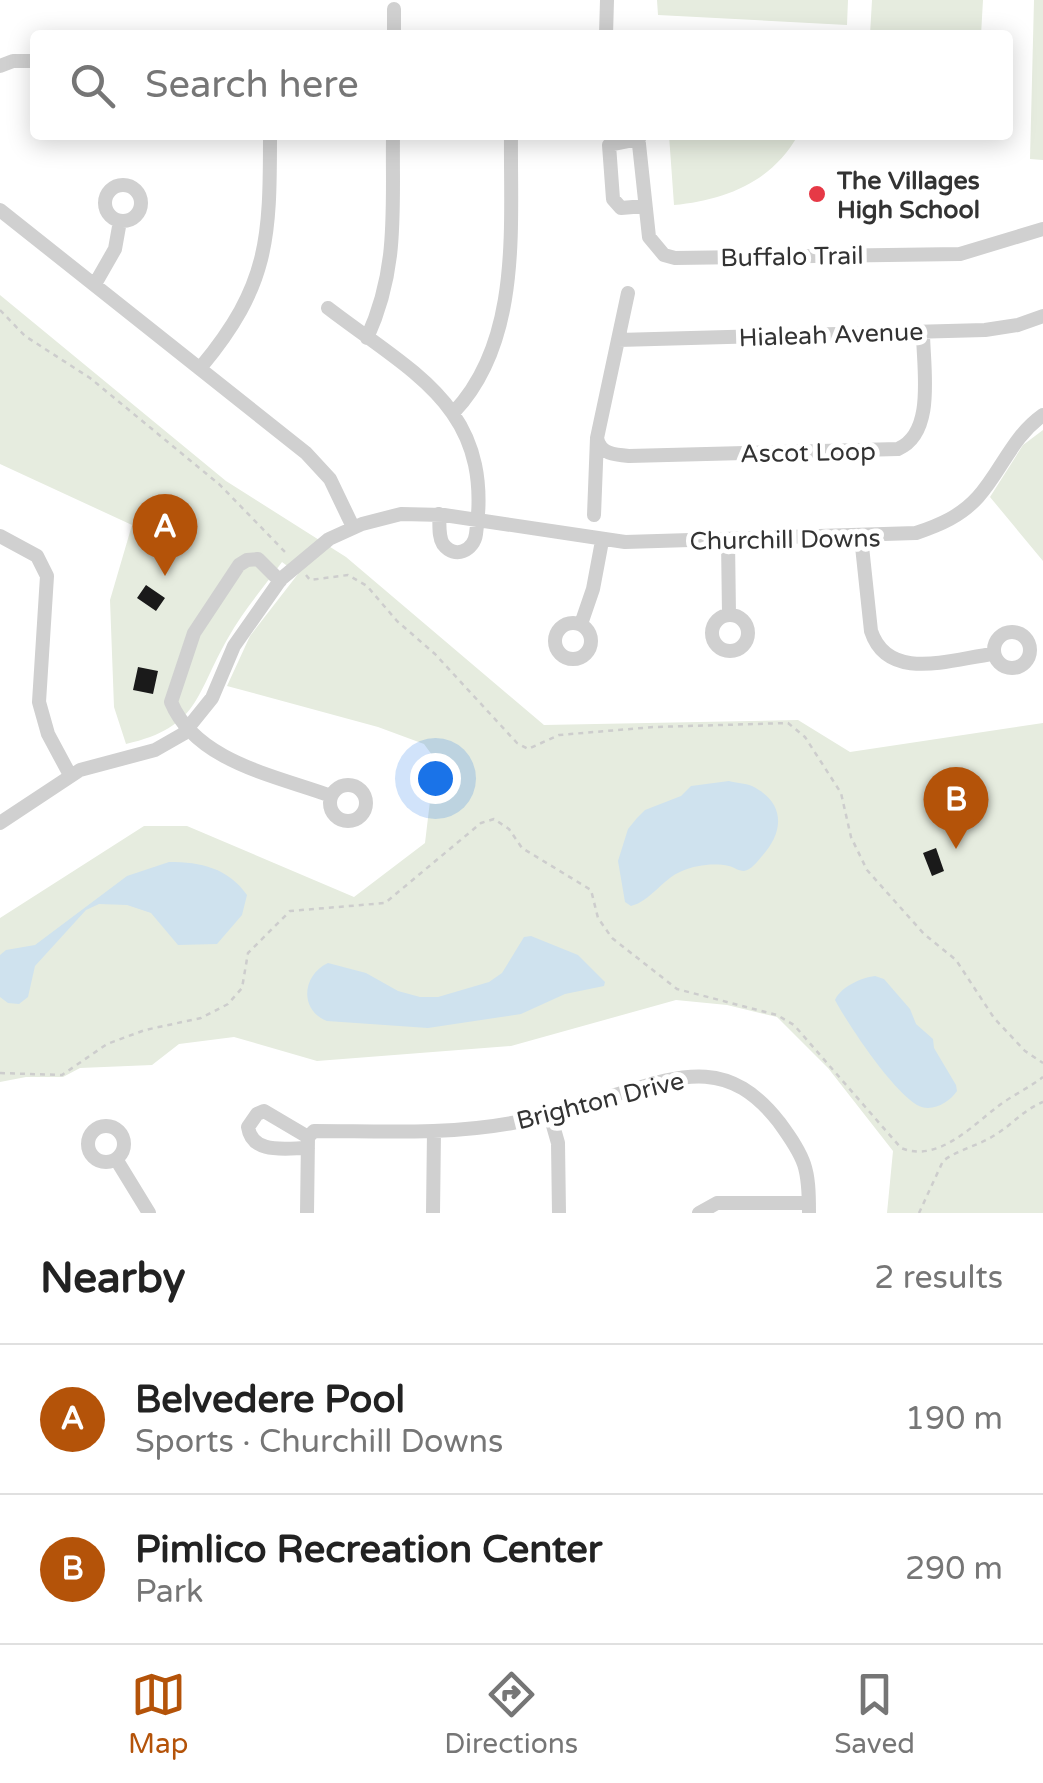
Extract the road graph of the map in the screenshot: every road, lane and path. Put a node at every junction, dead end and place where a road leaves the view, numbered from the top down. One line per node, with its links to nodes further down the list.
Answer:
1 (607, 0): 4 (street)
2 (394, 9): 3 (street)
3 (394, 30)
4 (606, 30)
5 (30, 61): 6 (street)
6 (0, 66)
7 (270, 140): 24 (street)
8 (393, 140): 22 (street)
9 (511, 140): 25 (street)
10 (626, 140): 12 (street)
11 (638, 140): 12 (street, Buffalo Trail)
12 (645, 206): 15 (street, Buffalo Trail)
13 (0, 210): 16 (street)
14 (120, 220): 16 (street)
15 (1043, 228)
16 (94, 284): 24 (street)
17 (628, 293): 23 (street)
18 (328, 308): 22 (street)
19 (0, 310): 36 (path)
20 (1043, 316): 21 (street, Hialeah Avenue)
21 (923, 332): 23 (street, Hialeah Avenue); 27 (street, Ascot Loop)
22 (367, 338): 25 (street)
23 (618, 340): 27 (street)
24 (200, 368): 31 (street)
25 (454, 412): 30 (street)
26 (1043, 416): 33 (street, Churchill Downs)
27 (598, 438): 29 (street)
28 (439, 514): 30 (street, Churchill Downs); 30 (street); 31 (street, Churchill Downs)
29 (594, 516)
30 (478, 520): 35 (street, Churchill Downs)
31 (352, 527): 36 (street, Churchill Downs)
32 (0, 536): 42 (street)
33 (861, 537): 34 (street, Churchill Downs); 40 (street)
34 (728, 540): 35 (street, Churchill Downs); 38 (street)
35 (602, 541): 39 (street)
36 (296, 564): 37 (street, Churchill Downs); 45 (path)
37 (280, 581): 41 (street, Churchill Downs); 41 (street)
38 (729, 615)
39 (581, 624)
40 (994, 654)
41 (188, 728): 42 (street, Churchill Downs); 43 (street)
42 (70, 775): 44 (street, Churchill Downs)
43 (332, 796)
44 (0, 823)
45 (1043, 1062)
46 (0, 1074): 47 (path)
47 (1043, 1077)
48 (1043, 1102): 58 (path)
49 (550, 1115): 50 (street, Brighton Drive); 52 (street, Brighton Drive); 56 (street)
50 (434, 1131): 54 (street, Brighton Drive); 55 (street)
51 (116, 1160): 53 (street)
52 (809, 1208): 57 (street)
53 (150, 1213)
54 (307, 1213)
55 (434, 1213)
56 (559, 1213)
57 (699, 1213)
58 (919, 1213)

